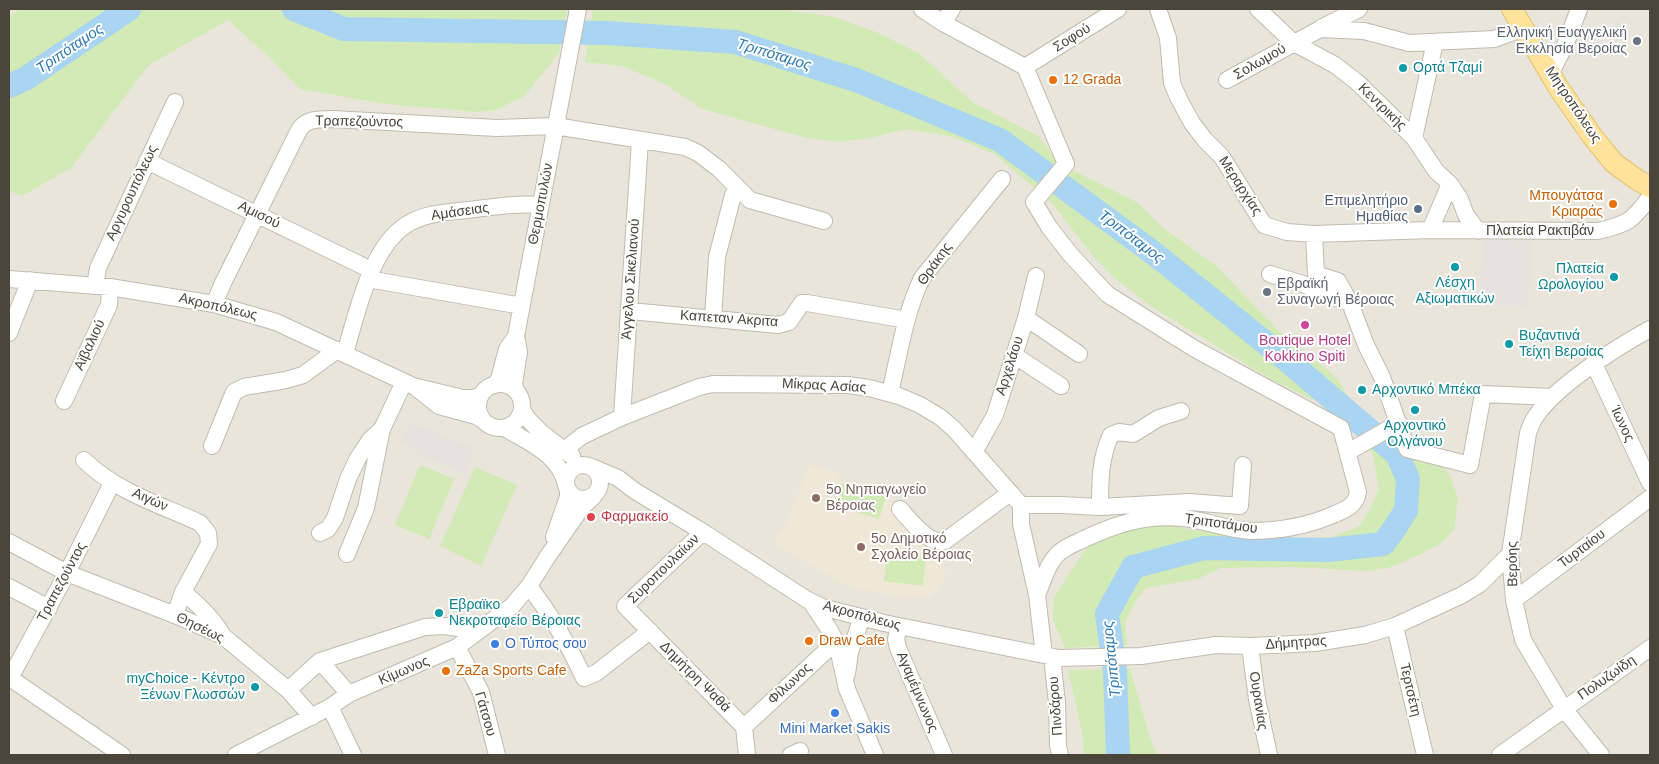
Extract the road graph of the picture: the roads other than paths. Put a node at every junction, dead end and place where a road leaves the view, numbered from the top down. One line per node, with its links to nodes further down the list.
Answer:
1 (578, 9): 19 (street, Θερμοπυλών)
2 (922, 9): 10 (street)
3 (952, 9): 10 (street)
4 (1158, 9): 33 (street, Μεραρχίας)
5 (1258, 9): 14 (street, Κεντρικής)
6 (1359, 9): 12 (street)
7 (1512, 9): 11 (main road, Μητροπόλεως)
8 (1579, 9): 16 (street)
9 (1115, 10): 15 (street, Σοφού)
10 (942, 24): 15 (street)
11 (1524, 28): 13 (street); 16 (main road, Μητροπόλεως)
12 (1320, 29): 13 (street); 14 (street, Σολωμού)
13 (1435, 42): 20 (street)
14 (1294, 43): 17 (street, Σολωμού); 20 (street, Κεντρικής)
15 (1025, 67): 73 (street, Τριποτάμου)
16 (1551, 73): 25 (main road, Μητροπόλεως)
17 (1227, 80)
18 (176, 102): 22 (street, Αργυρουπόλεως)
19 (555, 126): 21 (street); 28 (street, Θερμοπυλών); 29 (street, Τραπεζούντος)
20 (1414, 138): 24 (street, Κεντρικής)
21 (640, 140): 26 (street); 43 (street, Άγγελου Σικελιανού)
22 (147, 161): 29 (street, Αμισού); 39 (street, Αργυρουπόλεως)
23 (1002, 178): 46 (street, Θράκης)
24 (1450, 184): 31 (street); 32 (street, Κεντρικής)
25 (1650, 186)
26 (739, 189): 30 (street); 44 (street)
27 (1650, 197): 32 (street, Πλατεία Ρακτιβάν)
28 (540, 205): 34 (street, Αμάσειας); 42 (street, Θερμοπυλών)
29 (258, 214): 34 (street, Αμισού); 41 (street, Τραπεζούντος)
30 (824, 220)
31 (1430, 230): 32 (street, Μεραρχίας); 33 (street, Μεραρχίας)
32 (1478, 231)
33 (1314, 234): 40 (street)
34 (370, 274): 42 (street, Αμισού); 51 (street, Αμάσειας)
35 (1270, 274): 40 (street)
36 (1036, 276): 45 (street, Αρχελάου)
37 (9, 279): 38 (street, Ακροπόλεως)
38 (30, 280): 39 (street, Ακροπόλεως); 48 (street)
39 (103, 286): 41 (street, Ακροπόλεως); 62 (street, Αϊβαλιού)
40 (1350, 302): 67 (street)
41 (214, 304): 51 (street, Ακροπόλεως)
42 (522, 306): 49 (street, Θερμοπυλών)
43 (630, 311): 44 (street, Καπεταν Ακριτα); 65 (street, Άγγελου Σικελιανού)
44 (713, 318): 46 (street, Καπεταν Ακριτα)
45 (1026, 318): 52 (street); 53 (street, Αρχελάου)
46 (907, 320): 59 (street, Θράκης)
47 (1650, 329): 54 (street, Βερόης)
48 (9, 333)
49 (516, 336): 56 (street, Θερμοπυλών); 58 (street, Θερμοπυλών)
50 (1650, 340): 54 (street, Βερόης)
51 (341, 352): 55 (street, Ακροπόλεως); 70 (street)
52 (1079, 354)
53 (1014, 355): 57 (street); 72 (street, Αρχελάου)
54 (1601, 360): 61 (street, Βερόης); 78 (street, Ίωνος)
55 (409, 384): 60 (street, Ακροπόλεως); 66 (street, Ακροπόλεως); 69 (street)
56 (495, 385): 58 (street); 60 (street)
57 (1061, 386)
58 (516, 391): 63 (street)
59 (890, 393): 65 (street, Μίκρας Ασίας); 72 (street, Μίκρας Ασίας)
60 (480, 396): 66 (street)
61 (1552, 397): 67 (street); 90 (street, Βερόης)
62 (64, 402)
63 (522, 408): 68 (street); 71 (street, Ακροπόλεως)
64 (1181, 411): 84 (street)
65 (622, 417): 71 (street, Μίκρας Ασίας)
66 (483, 420): 68 (street)
67 (1399, 423): 73 (street)
68 (503, 428): 79 (street)
69 (382, 429): 87 (street); 89 (street)
70 (212, 446)
71 (564, 450): 76 (street, Ακροπόλεως)
72 (974, 452): 83 (street, Μίκρας Ασίας)
73 (1348, 452): 96 (street, Τριποτάμου)
74 (84, 460): 77 (street, Αιγών)
75 (1243, 465): 84 (street, Τριποτάμου)
76 (589, 466): 79 (street); 80 (street, Ακροπόλεως); 81 (street)
77 (112, 483): 92 (street, Τραπεζούντος); 95 (street, Αιγών)
78 (1650, 484)
79 (567, 487): 81 (street, Ακροπόλεως); 91 (street, Κίμωνος)
80 (635, 492): 81 (street, Ακροπόλεως); 86 (street, Ακροπόλεως)
81 (594, 496): 91 (street, Κίμωνος)
82 (1650, 498): 97 (street, Τυρταίου)
83 (1015, 499): 84 (street, Τριποτάμου); 85 (street); 96 (street)
84 (1100, 507)
85 (900, 509)
86 (703, 532): 98 (street, Ακροπόλεως); 99 (street, Συροπουλαίων)
87 (320, 534)
88 (9, 542): 92 (street, Θησέως)
89 (347, 554)
90 (1510, 554): 97 (street, Βερόης); 104 (street, Δήμητρας)
91 (548, 556): 93 (street, Κίμωνος)
92 (67, 573): 100 (street, Τραπεζούντος); 101 (street, Θησέως)
93 (530, 586): 105 (street, Κίμωνος); 106 (street)
94 (9, 587): 100 (street)
95 (183, 592): 101 (street); 108 (street)
96 (1038, 595): 113 (street)
97 (1514, 600): 120 (street, Βερόης)
98 (811, 602): 102 (street, Ακροπόλεως); 109 (street)
99 (625, 606): 106 (street, Δημήτρη Ψαθά)
100 (49, 608): 115 (street, Τραπεζούντος)
101 (175, 615): 108 (street, Θησέως)
102 (854, 616): 103 (street, Ακροπόλεως); 107 (street); 109 (street)
103 (892, 625): 107 (street); 113 (street, Ακροπόλεως); 129 (street, Αγαμέμνωνος)
104 (1395, 626): 110 (street, Δήμητρας); 132 (street, Τερτσέτη)
105 (478, 631): 111 (street, Κίμωνος); 114 (street)
106 (650, 631): 122 (street, Δημήτρη Ψαθά)
107 (856, 635): 116 (street)
108 (223, 636): 117 (street, Θησέως)
109 (836, 644): 116 (street); 122 (street, Φίλωνος)
110 (1250, 646): 113 (street, Δήμητρας); 131 (street, Ουρανίας)
111 (457, 647): 118 (street, Κίμωνος); 126 (street, Γάτσου)
112 (1650, 648): 120 (street, Πολυζωίδη)
113 (1052, 657): 130 (street, Πινδάρου)
114 (320, 661): 117 (street); 118 (street)
115 (9, 679): 123 (street)
116 (846, 686): 128 (street)
117 (288, 690): 121 (street, Θησέως)
118 (349, 694): 119 (street, Κίμωνος)
119 (330, 707): 121 (street, Κίμωνος); 125 (street)
120 (1564, 709): 133 (street, Πολυζωίδη); 134 (street, Βερόης)
121 (312, 716): 124 (street, Κίμωνος)
122 (744, 727): 127 (street)
123 (122, 755)
124 (236, 755)
125 (353, 755)
126 (497, 755)
127 (747, 755)
128 (875, 755)
129 (944, 755)
130 (1060, 755)
131 (1269, 755)
132 (1425, 755)
133 (1500, 755)
134 (1601, 755)

